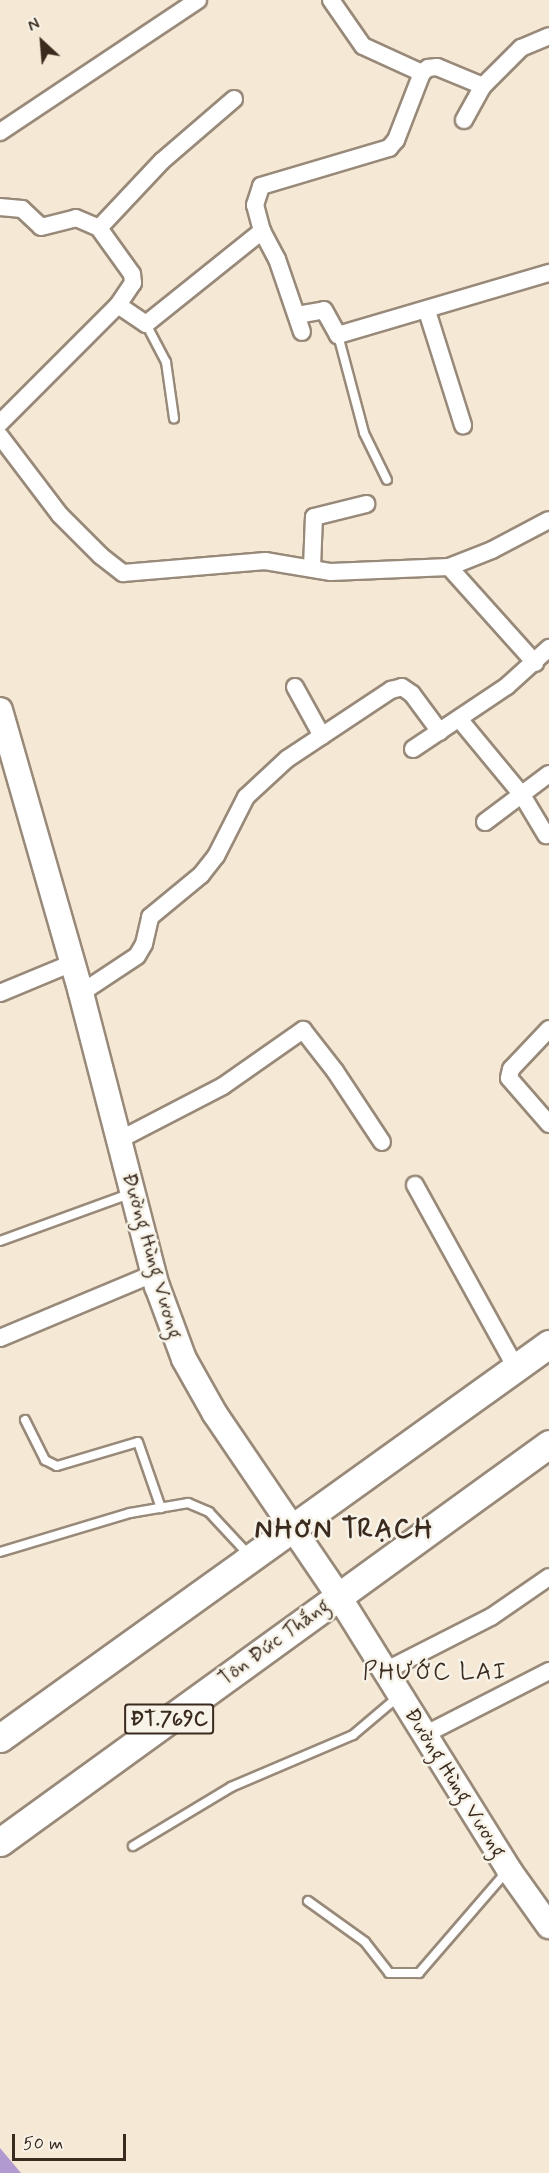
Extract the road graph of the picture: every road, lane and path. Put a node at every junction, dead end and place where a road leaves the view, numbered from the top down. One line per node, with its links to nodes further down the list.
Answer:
1 (198, 0): 8 (street)
2 (331, 0): 4 (street)
3 (549, 36): 5 (street)
4 (422, 73): 5 (street); 11 (street)
5 (483, 86): 7 (street)
6 (234, 99): 10 (street)
7 (464, 120)
8 (0, 132)
9 (0, 207): 10 (street)
10 (99, 228): 13 (street)
11 (262, 231): 15 (street); 16 (street)
12 (549, 273): 14 (street)
13 (118, 305): 16 (street); 20 (street)
14 (427, 311): 18 (street); 21 (street)
15 (297, 315): 17 (street); 18 (street)
16 (146, 324): 19 (lane)
17 (302, 332)
18 (338, 335): 23 (lane)
19 (174, 418)
20 (0, 423)
21 (462, 425)
22 (0, 436): 27 (street)
23 (387, 480)
24 (366, 504): 27 (street)
25 (549, 520): 26 (street)
26 (449, 567): 27 (street); 29 (street)
27 (312, 568)
28 (549, 648): 29 (street)
29 (535, 663): 32 (street)
30 (295, 687): 34 (street)
31 (0, 710): 40 (street, Đường Hùng Vương)
32 (460, 720): 33 (street); 37 (street)
33 (440, 732): 34 (street); 35 (street)
34 (322, 736): 42 (street)
35 (413, 749)
36 (549, 774): 37 (street)
37 (522, 795): 38 (street); 39 (street)
38 (486, 822)
39 (546, 835)
40 (72, 963): 41 (street); 42 (street, Đường Hùng Vương)
41 (0, 993)
42 (81, 993): 45 (street, Đường Hùng Vương)
43 (549, 1029): 44 (street)
44 (549, 1124)
45 (119, 1140): 46 (street); 48 (street, Đường Hùng Vương)
46 (382, 1142)
47 (415, 1185): 53 (street)
48 (132, 1193): 49 (lane); 50 (street, Đường Hùng Vương)
49 (0, 1241)
50 (153, 1274): 51 (street); 57 (street, Đường Hùng Vương)
51 (0, 1338)
52 (549, 1344): 53 (main road)
53 (516, 1368): 57 (main road)
54 (25, 1420): 56 (lane)
55 (549, 1444): 61 (main road, Tôn Đức Thắng / ĐT.769C)
56 (161, 1508): 58 (lane); 59 (lane)
57 (290, 1528): 59 (main road); 61 (street, Đường Hùng Vương)
58 (0, 1552)
59 (250, 1557): 66 (main road)
60 (549, 1577): 62 (street)
61 (338, 1595): 62 (street, Đường Hùng Vương); 67 (main road, Tôn Đức Thắng / ĐT.769C)
62 (385, 1671): 64 (street, Đường Hùng Vương)
63 (549, 1671): 65 (street)
64 (400, 1694): 65 (street, Đường Hùng Vương); 68 (lane)
65 (426, 1734): 69 (street, Đường Hùng Vương)
66 (0, 1738)
67 (0, 1842)
68 (133, 1846)
69 (509, 1869): 70 (lane); 71 (street, Đường Hùng Vương)
70 (308, 1901)
71 (549, 1926)

